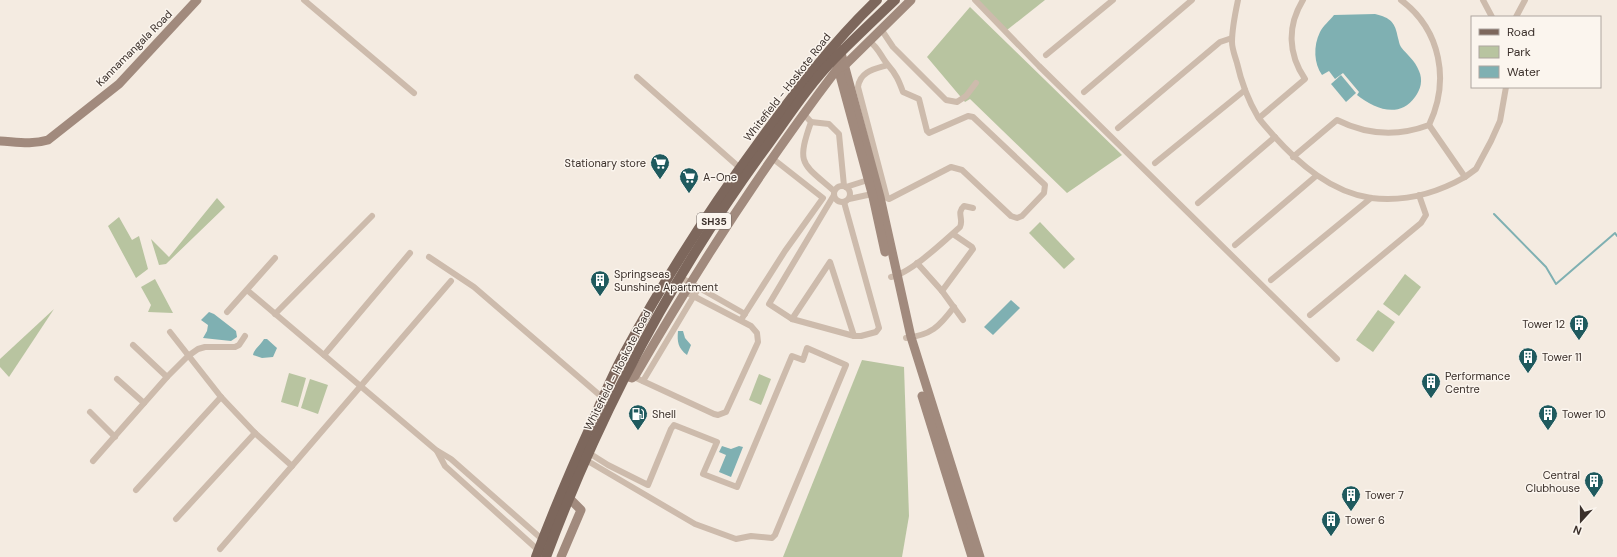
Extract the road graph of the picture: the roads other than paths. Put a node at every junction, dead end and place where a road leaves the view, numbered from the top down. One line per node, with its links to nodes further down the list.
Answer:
1 (197, 0): 35 (street, Kannamangala Road)
2 (304, 0): 28 (street)
3 (877, 0): 19 (main road, Whitefield - Hoskote Road / SH35)
4 (895, 0): 19 (main road, Whitefield - Hoskote Road / SH35)
5 (911, 0): 16 (street)
6 (975, 0): 83 (street)
7 (1113, 0): 20 (street)
8 (1192, 0): 27 (street)
9 (1238, 0): 17 (street)
10 (1303, 0): 30 (street)
11 (1401, 0): 32 (street)
12 (1483, 0): 14 (street)
13 (1525, 0): 15 (street)
14 (1491, 16)
15 (1517, 16)
16 (881, 29): 18 (street); 24 (street)
17 (1232, 38): 26 (street); 33 (street)
18 (869, 41): 21 (street); 22 (street)
19 (835, 51): 22 (street); 39 (main road, Whitefield - Hoskote Road / SH35); 62 (main road, Whitefield - Hoskote Road / SH35)
20 (1046, 55)
21 (888, 65): 48 (street); 48 (street)
22 (841, 66): 29 (street); 42 (street); 48 (street)
23 (637, 77): 39 (street)
24 (976, 83)
25 (1506, 88): 41 (street)
26 (1245, 90): 30 (street); 38 (street)
27 (1084, 92)
28 (414, 93)
29 (804, 113): 31 (street); 37 (street)
30 (1258, 118): 34 (street)
31 (811, 122): 43 (street); 44 (street)
32 (1428, 125): 36 (street); 41 (street)
33 (1118, 128)
34 (1275, 137): 36 (street); 50 (street)
35 (0, 141)
36 (1293, 157): 40 (street)
37 (772, 158): 63 (street); 71 (street)
38 (1155, 163)
39 (740, 168): 90 (main road, Whitefield - Hoskote Road / SH35)
40 (1316, 176): 47 (street); 54 (street)
41 (1465, 176): 46 (street)
42 (868, 180): 43 (street); 45 (street)
43 (845, 187): 44 (street); 49 (street)
44 (834, 193): 49 (street); 73 (street)
45 (872, 194): 49 (street); 59 (street)
46 (1419, 195): 47 (street); 72 (street)
47 (1371, 198): 60 (street)
48 (884, 199): 59 (street)
49 (846, 201): 78 (street)
50 (1198, 203)
51 (973, 208): 53 (street)
52 (372, 216): 70 (street)
53 (953, 234): 58 (street); 66 (street)
54 (1235, 245)
55 (410, 253): 81 (street)
56 (429, 256): 90 (street)
57 (275, 258): 65 (street)
58 (918, 263): 59 (street); 66 (street)
59 (894, 277): 79 (street)
60 (1271, 280)
61 (451, 281): 88 (street)
62 (677, 282): 63 (street); 63 (street); 84 (main road, Whitefield - Hoskote Road / SH35)
63 (687, 287): 64 (street); 67 (street); 84 (street)
64 (698, 289): 67 (street); 71 (street)
65 (247, 290): 69 (street); 70 (street)
66 (942, 291): 68 (street)
67 (694, 296): 74 (street); 87 (street)
68 (954, 307): 75 (street); 79 (street)
69 (227, 312)
70 (274, 314): 81 (street)
71 (745, 314): 74 (street)
72 (1310, 315)
73 (792, 318): 78 (street); 78 (street)
74 (742, 320): 87 (street)
75 (963, 320)
76 (170, 332): 82 (street)
77 (245, 336): 82 (street)
78 (854, 336)
79 (908, 337): 106 (street); 107 (street)
80 (133, 345): 85 (street)
81 (324, 355): 88 (street)
82 (188, 356): 85 (street); 89 (street)
83 (1337, 359)
84 (629, 376): 87 (street); 96 (main road, Whitefield - Hoskote Road / SH35)
85 (166, 377): 91 (street)
86 (117, 379): 91 (street)
87 (643, 381)
88 (362, 387): 95 (street); 98 (street)
89 (221, 397): 93 (street); 99 (street)
90 (603, 398): 102 (main road, Whitefield - Hoskote Road / SH35)
91 (144, 403): 94 (street)
92 (90, 412): 94 (street)
93 (255, 433): 98 (street); 101 (street)
94 (115, 437): 97 (street)
95 (436, 450): 102 (street); 104 (street)
96 (587, 456): 96 (street); 100 (main road, Whitefield - Hoskote Road / SH35)
97 (93, 461)
98 (292, 466): 103 (street)
99 (136, 490)
100 (569, 498): 104 (main road, Whitefield - Hoskote Road / SH35); 105 (street)
101 (176, 519)
102 (543, 540): 104 (main road, Whitefield - Hoskote Road / SH35)
103 (220, 549)
104 (540, 555)
105 (561, 557)
106 (972, 557)
107 (980, 557)

